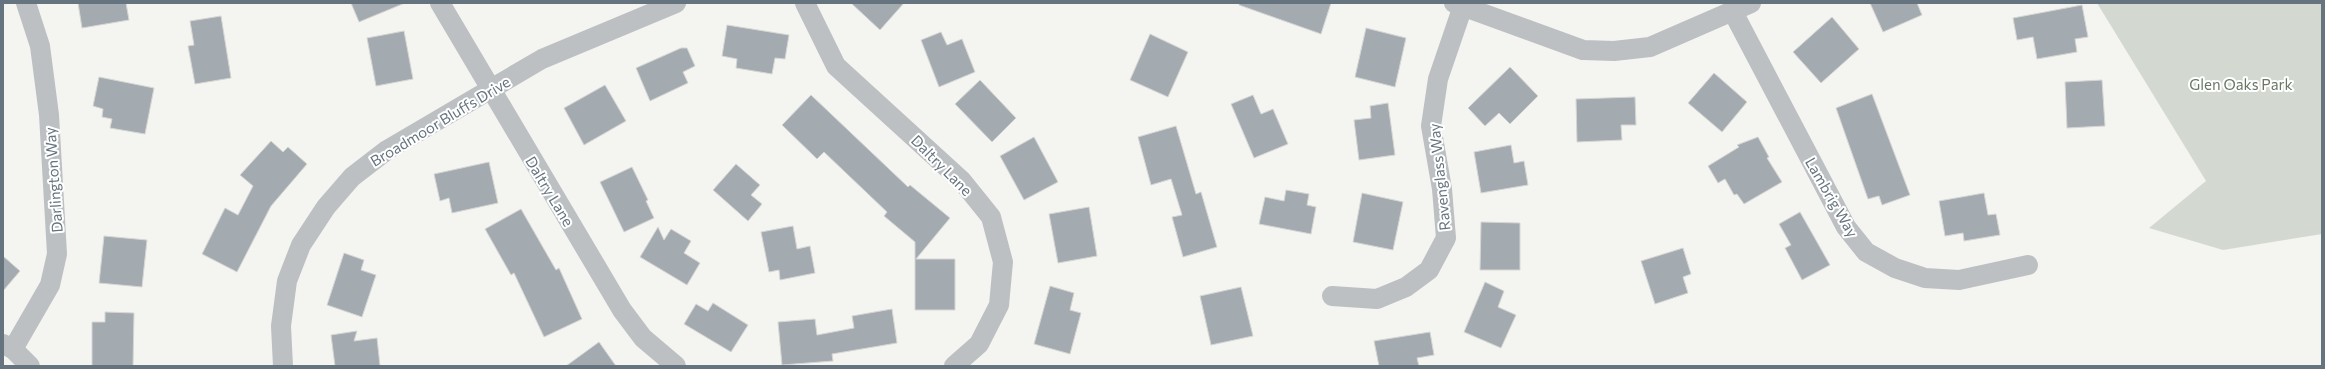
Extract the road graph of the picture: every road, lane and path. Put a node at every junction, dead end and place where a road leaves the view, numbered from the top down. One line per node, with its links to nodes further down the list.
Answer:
1 (26, 3): 11 (street, Darlington Way)
2 (440, 3): 8 (street, Daltry Lane)
3 (676, 3): 8 (street, Broadmoor Bluffs Drive)
4 (805, 3): 15 (street, Daltry Lane)
5 (1751, 3): 7 (street)
6 (1460, 4): 7 (street); 10 (street, Ravenglass Way)
7 (1733, 12): 9 (street, Lambrig Way)
8 (490, 91): 13 (street, Broadmoor Bluffs Drive); 14 (street, Daltry Lane)
9 (2028, 265)
10 (1332, 296)
11 (8, 346): 12 (street)
12 (30, 366)
13 (284, 366)
14 (676, 366)
15 (954, 366)

